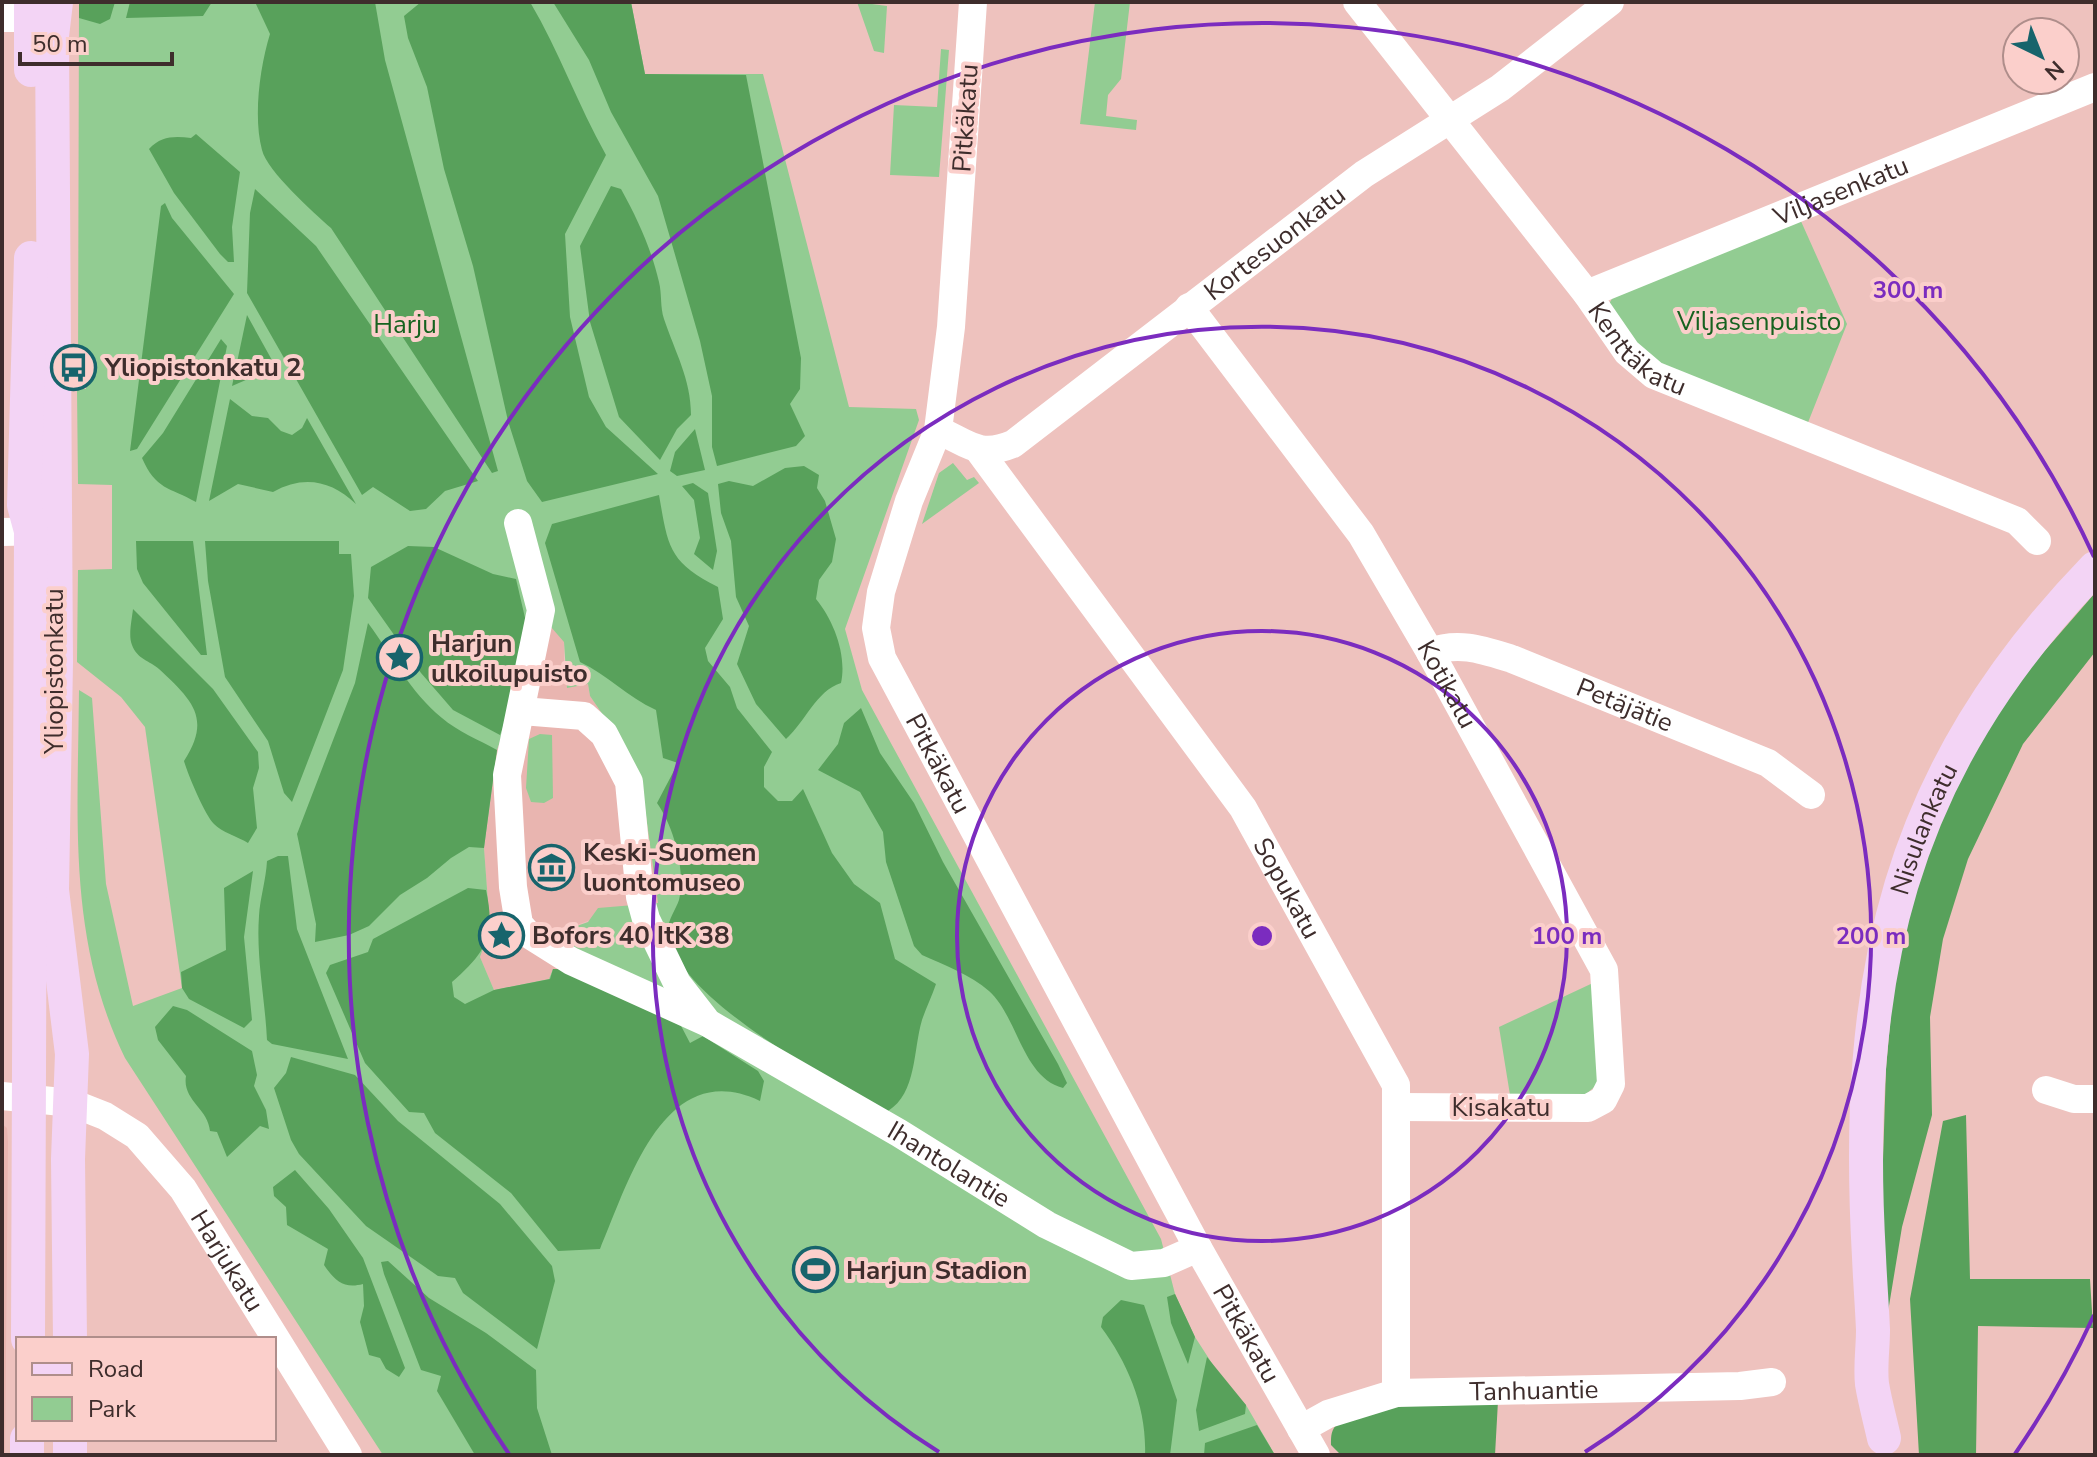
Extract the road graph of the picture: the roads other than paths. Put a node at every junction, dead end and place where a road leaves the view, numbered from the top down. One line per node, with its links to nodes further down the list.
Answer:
1 (973, 2): 9 (street, Pitkäkatu)
2 (1357, 2): 6 (street, Kenttäkatu)
3 (1610, 2): 6 (street, Kortesuonkatu)
4 (35, 10): 12 (main road, Yliopistonkatu)
5 (2095, 87): 7 (street, Viljasenkatu)
6 (1448, 120): 7 (street, Kenttäkatu); 8 (street, Kortesuonkatu)
7 (1587, 294): 13 (street, Kenttäkatu)
8 (1189, 307): 10 (street, Kortesuonkatu); 15 (street, Kotikatu)
9 (938, 430): 10 (street); 25 (street, Pitkäkatu)
10 (980, 452): 24 (street, Sopukatu)
11 (518, 523): 16 (street, Ihantolantie)
12 (29, 531): 20 (main road, Yliopistonkatu); 23 (main road, Yliopistonkatu)
13 (2037, 541)
14 (2095, 568): 33 (main road, Nisulankatu)
15 (1430, 652): 17 (street, Petäjätie); 22 (street, Kotikatu)
16 (522, 711): 18 (street, Ihantolantie); 18 (street, Ihantolantie)
17 (1811, 795)
18 (708, 1023): 25 (street, Ihantolantie)
19 (2046, 1090): 21 (street)
20 (16, 1096): 23 (street, Harjukatu); 26 (main road, Yliopistonkatu)
21 (2095, 1099)
22 (1603, 1100): 24 (street, Kisakatu)
23 (72, 1103): 27 (main road, Yliopistonkatu); 28 (street, Harjukatu)
24 (1398, 1107): 31 (street, Sopukatu)
25 (1198, 1248): 32 (street, Pitkäkatu)
26 (28, 1337)
27 (70, 1337)
28 (275, 1337)
29 (276, 1339): 34 (street, Harjukatu)
30 (1772, 1382): 31 (street, Tanhuantie)
31 (1396, 1393): 32 (street, Tanhuantie)
32 (1301, 1429): 35 (street, Pitkäkatu)
33 (1884, 1446)
34 (348, 1455)
35 (1316, 1455)

